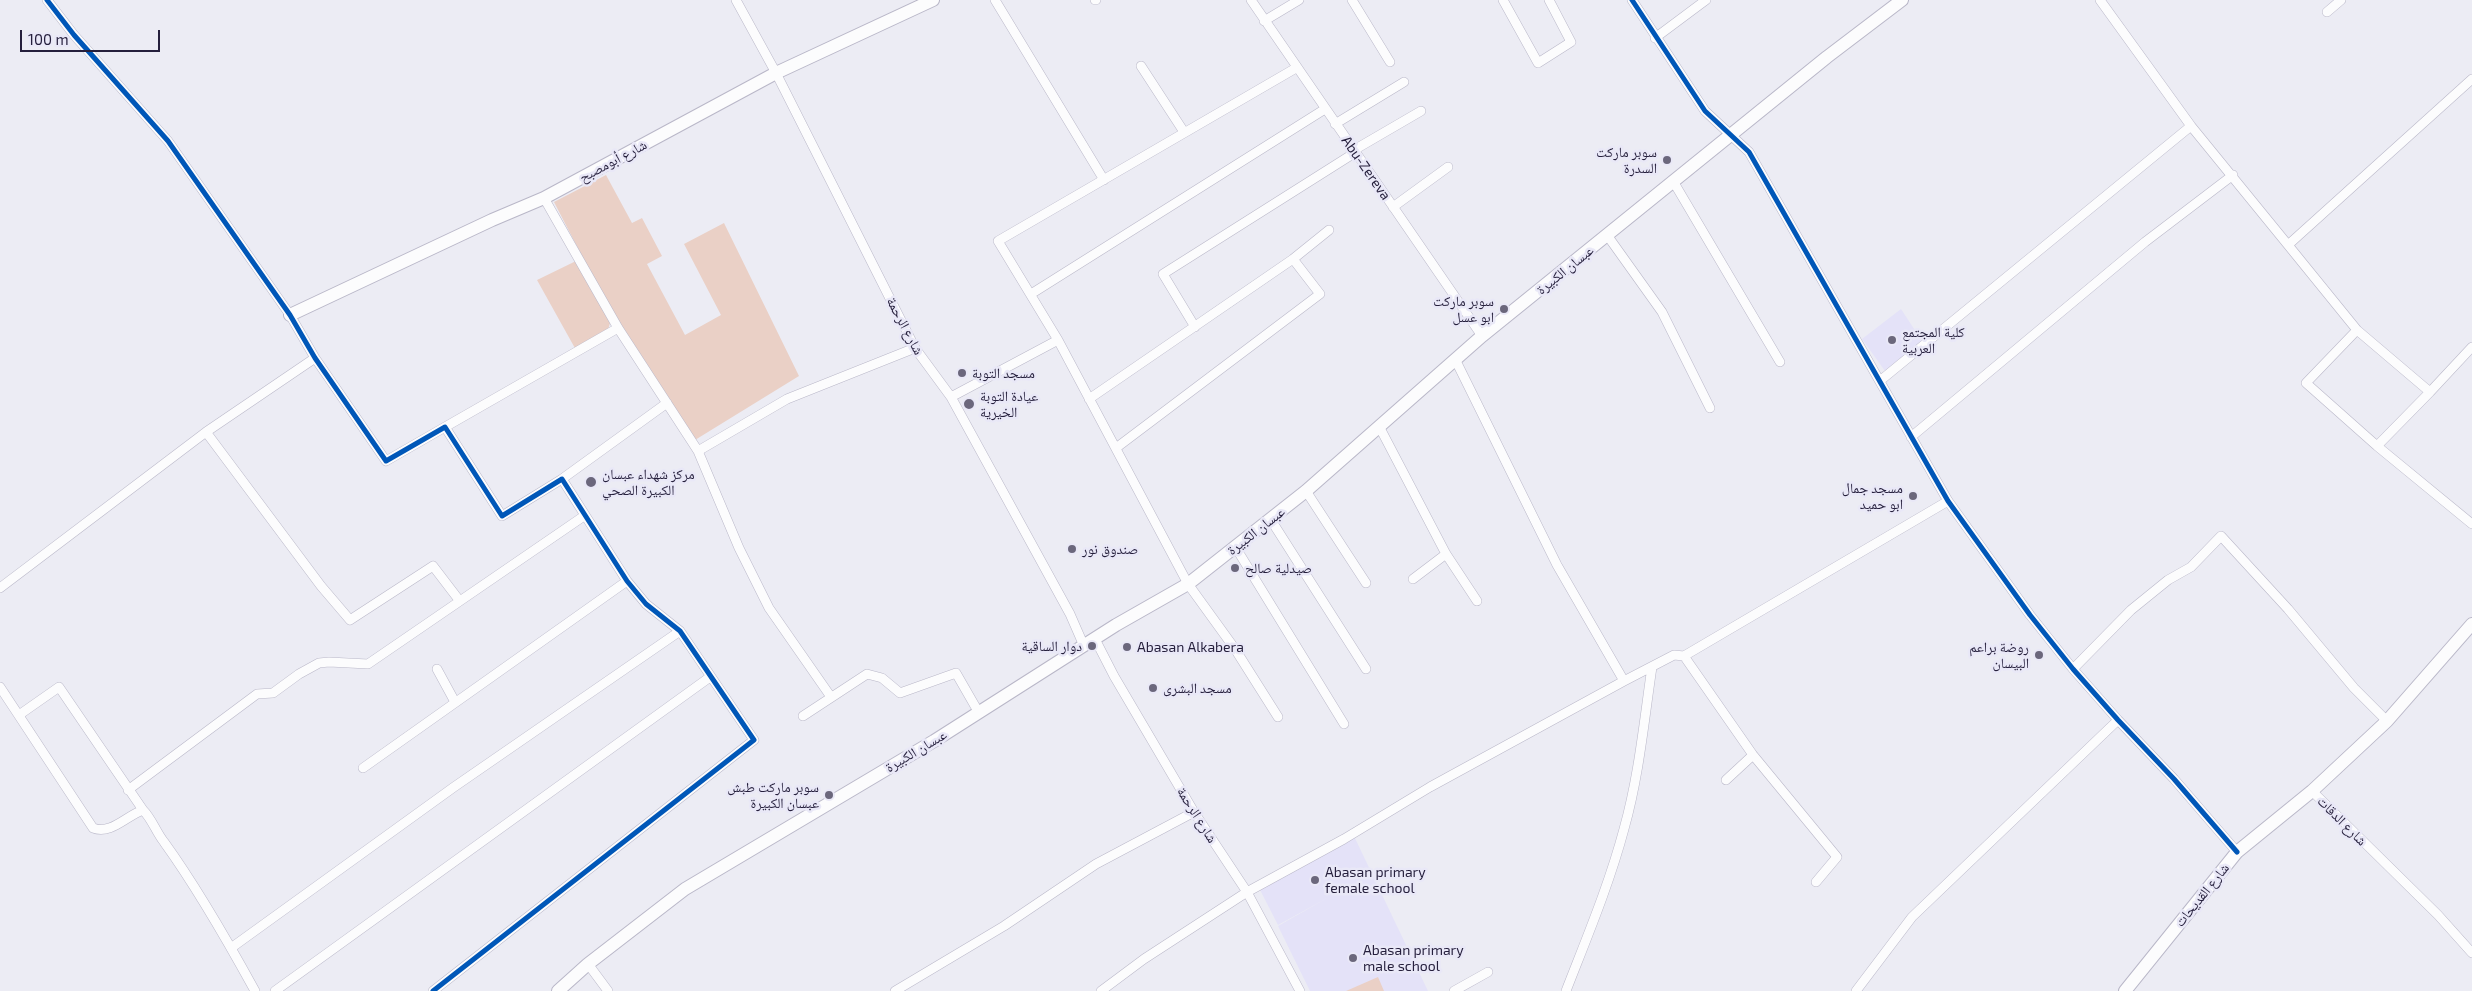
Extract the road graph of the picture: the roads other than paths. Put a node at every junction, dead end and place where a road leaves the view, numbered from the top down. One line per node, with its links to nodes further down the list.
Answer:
1 (47, 0): 42 (street)
2 (736, 0): 21 (street, شارع الرحمة)
3 (933, 0): 21 (main road, شارع أبومصبح)
4 (995, 0): 33 (street)
5 (1251, 0): 16 (street, Abu-Zereva)
6 (1299, 0): 16 (street)
7 (1352, 0): 18 (street)
8 (1503, 0): 9 (street)
9 (1549, 0)
10 (1632, 0): 17 (street)
11 (1706, 0): 17 (street)
12 (1902, 0): 29 (main road, عبسان الكبيرة)
13 (2100, 0): 27 (street)
14 (2341, 0): 15 (street)
15 (2326, 12)
16 (1264, 21): 20 (street, Abu-Zereva)
17 (1655, 38): 29 (street)
18 (1390, 62)
19 (1141, 66): 28 (street)
20 (1296, 68): 24 (street, Abu-Zereva); 28 (street)
21 (776, 74): 35 (main road, شارع أبومصبح); 49 (street, شارع الرحمة)
22 (2472, 79): 39 (street)
23 (1404, 82): 26 (street)
24 (1326, 109): 26 (street, Abu-Zereva); 41 (street)
25 (1421, 111): 30 (street)
26 (1335, 124): 30 (street, Abu-Zereva)
27 (2190, 126): 32 (street); 53 (street)
28 (1184, 132): 33 (street)
29 (1731, 135): 34 (main road, عبسان الكبيرة); 53 (street)
30 (1355, 151): 36 (street, Abu-Zereva); 43 (street)
31 (1448, 167): 36 (street)
32 (2233, 175): 39 (street); 62 (street)
33 (1104, 180): 41 (street)
34 (1673, 181): 38 (main road, عبسان الكبيرة); 52 (street)
35 (544, 198): 42 (main road, شارع أبومصبح); 44 (street)
36 (1394, 207): 46 (street, Abu-Zereva)
37 (1329, 230): 40 (street)
38 (1607, 235): 46 (main road, عبسان الكبيرة); 58 (street)
39 (2288, 245): 45 (street)
40 (1294, 259): 43 (street); 64 (street)
41 (1031, 294): 47 (street)
42 (290, 315): 50 (street)
43 (1194, 326): 56 (street)
44 (618, 328): 57 (street); 59 (street)
45 (2357, 330): 54 (street); 63 (street)
46 (1482, 336): 51 (main road, عبسان الكبيرة)
47 (1058, 340): 55 (street); 56 (street)
48 (2472, 347): 54 (street)
49 (915, 348): 55 (street, شارع الرحمة); 65 (street)
50 (315, 358): 59 (street); 61 (street)
51 (1455, 359): 60 (main road, عبسان الكبيرة); 90 (street)
52 (1780, 362)
53 (1881, 380): 62 (street)
54 (2430, 392): 63 (street)
55 (950, 397): 83 (street, شارع الرحمة)
56 (1089, 399): 64 (street)
57 (667, 403): 65 (street); 66 (street)
58 (1710, 408)
59 (445, 427): 66 (street)
60 (1380, 428): 67 (main road, عبسان الكبيرة); 73 (street)
61 (206, 432): 78 (street); 79 (street)
62 (1911, 437): 68 (street)
63 (2377, 446): 71 (street)
64 (1116, 448): 77 (street)
65 (698, 451): 92 (street)
66 (562, 479): 69 (street)
67 (1306, 491): 70 (main road, عبسان الكبيرة); 76 (street)
68 (1948, 501): 84 (street); 88 (street)
69 (584, 516): 75 (street); 79 (street)
70 (1271, 520): 72 (main road, عبسان الكبيرة); 87 (street)
71 (2472, 524)
72 (1236, 548): 77 (main road, عبسان الكبيرة); 100 (street)
73 (1446, 554): 74 (street); 80 (street)
74 (1413, 579)
75 (627, 581): 82 (street); 93 (street)
76 (1366, 583)
77 (1188, 584): 83 (main road, عبسان الكبيرة); 97 (street)
78 (0, 588)
79 (459, 600): 104 (street)
80 (1477, 601)
81 (2472, 624): 99 (main road, شارع الدقات)
82 (680, 631): 89 (street); 111 (street)
83 (1090, 642): 94 (main road, عبسان الكبيرة); 107 (street, شارع الرحمة)
84 (1684, 656): 85 (street); 101 (street)
85 (1652, 667): 90 (street); 124 (street)
86 (436, 669): 93 (street)
87 (1366, 669)
88 (2073, 669): 98 (street); 99 (street)
89 (710, 677): 116 (street); 117 (street)
90 (1624, 681): 110 (street)
91 (0, 688): 95 (street)
92 (831, 697): 94 (street); 96 (street)
93 (455, 702): 102 (street)
94 (978, 713): 113 (main road, عبسان الكبيرة)
95 (19, 715): 104 (street); 106 (street)
96 (803, 716)
97 (1278, 717)
98 (2118, 720): 108 (street); 125 (street)
99 (2387, 721): 105 (main road, شارع الدقات)
100 (1344, 724)
101 (1753, 755): 103 (street); 109 (street)
102 (363, 768)
103 (1726, 780)
104 (128, 790): 106 (street)
105 (2312, 791): 108 (main road, شارع القديحات); 112 (street, شارع الدقات)
106 (143, 810): 111 (street)
107 (1194, 812): 110 (street, شارع الرحمة); 120 (street)
108 (2237, 852): 126 (main road, شارع القديحات)
109 (1816, 882)
110 (1247, 892): 121 (street); 122 (street, شارع الرحمة)
111 (231, 948): 115 (street)
112 (2472, 953)
113 (588, 964): 118 (main road, عبسان الكبيرة); 119 (street)
114 (1488, 972): 123 (street)
115 (255, 991)
116 (275, 991)
117 (433, 991)
118 (558, 991)
119 (608, 991)
120 (895, 991)
121 (1101, 991)
122 (1300, 991)
123 (1454, 991)
124 (1566, 991)
125 (1856, 991)
126 (2125, 991)

